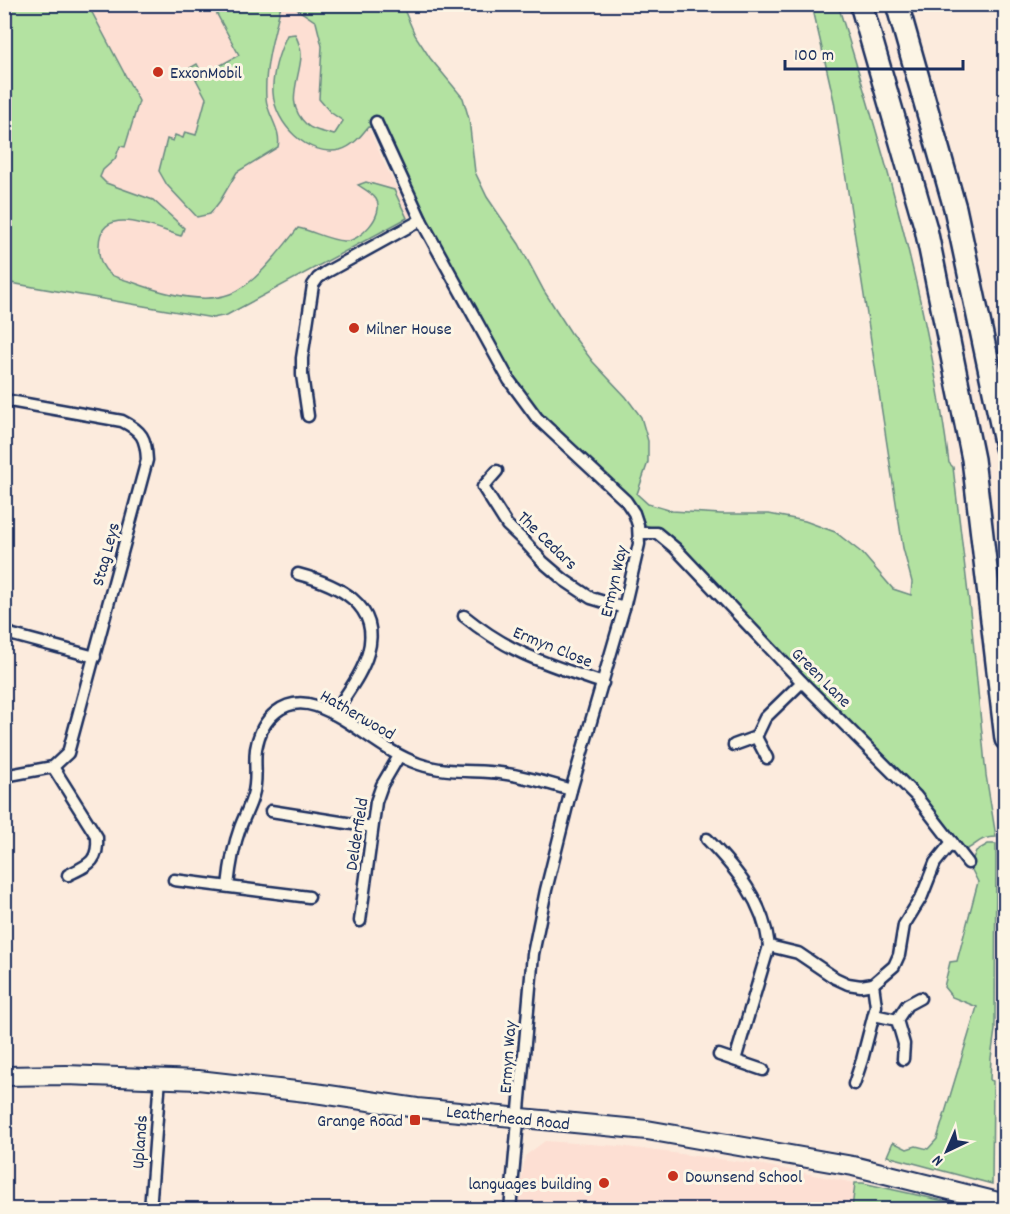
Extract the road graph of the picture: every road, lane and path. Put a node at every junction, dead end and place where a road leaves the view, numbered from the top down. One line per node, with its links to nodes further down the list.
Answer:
1 (861, 4): 19 (highway)
2 (897, 4): 7 (highway)
3 (376, 122): 4 (street, Ermyn Way)
4 (421, 220): 6 (street); 9 (street, Ermyn Way)
5 (4, 400): 14 (street, Stag Leys)
6 (308, 416)
7 (1005, 447)
8 (497, 471): 11 (street, The Cedars)
9 (639, 533): 11 (street, Ermyn Way); 15 (street, Green Lane)
10 (298, 574): 17 (street)
11 (624, 608): 16 (street, Ermyn Way)
12 (464, 616): 16 (street, Ermyn Close)
13 (4, 630): 14 (street)
14 (94, 657): 23 (street, Stag Leys)
15 (802, 682): 18 (street); 29 (street, Green Lane)
16 (603, 683): 25 (street, Ermyn Way)
17 (333, 714): 21 (street, Hatherwood); 33 (street, Hatherwood)
18 (756, 737): 20 (street); 22 (street)
19 (1005, 740)
20 (734, 745)
21 (399, 756): 25 (street, Hatherwood); 27 (street, Delderfield)
22 (767, 758)
23 (53, 767): 24 (street); 31 (street)
24 (4, 776)
25 (571, 790): 48 (street, Ermyn Way)
26 (271, 811): 27 (street)
27 (372, 827): 35 (street, Delderfield)
28 (707, 839): 36 (street)
29 (952, 842): 30 (street, Green Lane); 37 (street)
30 (968, 863)
31 (68, 875)
32 (174, 880): 33 (street)
33 (228, 886): 34 (street)
34 (309, 897)
35 (360, 921)
36 (770, 946): 37 (street); 43 (street)
37 (873, 984): 39 (street)
38 (920, 998): 40 (street)
39 (874, 1015): 40 (street); 47 (street)
40 (897, 1020): 42 (street)
41 (719, 1055): 43 (street)
42 (903, 1059)
43 (735, 1060): 44 (street)
44 (763, 1070)
45 (4, 1076): 46 (highway, Leatherhead Road)
46 (160, 1078): 48 (highway, Leatherhead Road); 50 (street, Uplands)
47 (854, 1084)
48 (518, 1119): 49 (highway, Leatherhead Road); 51 (street)
49 (1005, 1204)
50 (150, 1209)
51 (510, 1209)

